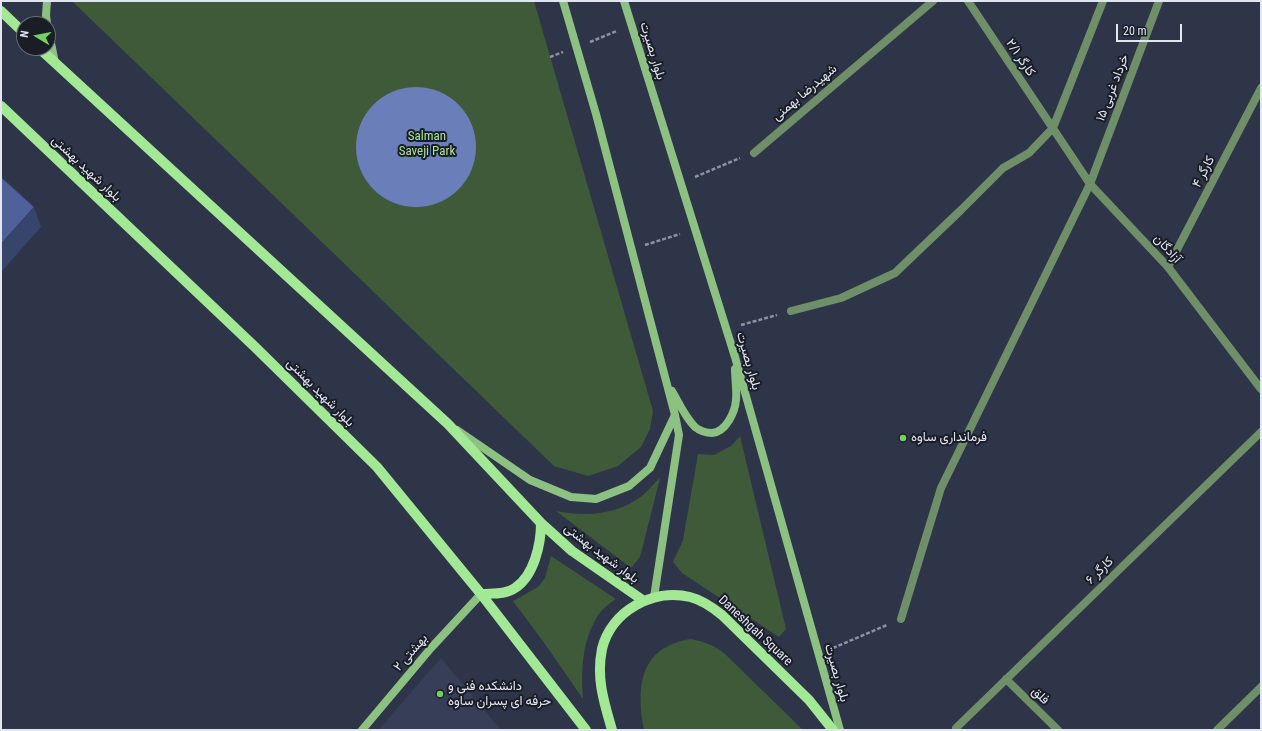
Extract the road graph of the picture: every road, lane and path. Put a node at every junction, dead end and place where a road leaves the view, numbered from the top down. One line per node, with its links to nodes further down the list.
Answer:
1 (47, 1): 9 (main road)
2 (563, 1): 21 (main road)
3 (624, 1): 18 (main road, بلوار بصیرت)
4 (933, 1): 17 (street, شهیدرضا بهمنی)
5 (968, 1): 16 (street, کارگر ۲/۱)
6 (1102, 1): 16 (street)
7 (1159, 1): 19 (street, ۱۵ خرداد غربی)
8 (1, 11): 10 (main road)
9 (46, 16)
10 (16, 25)
11 (48, 56): 13 (main road, بلوار شهید بهشتی)
12 (54, 56): 13 (main road)
13 (55, 63): 29 (main road, بلوار شهید بهشتی)
14 (1261, 88): 22 (street, کارگر ۴)
15 (1, 106): 32 (main road, بلوار شهید بهشتی)
16 (1052, 128): 19 (street, آزادگان); 23 (street)
17 (754, 153): 18 (path)
18 (680, 183): 20 (main road, بلوار بصیرت)
19 (1090, 184): 22 (street, آزادگان); 35 (street, ۱۵ خرداد غربی)
20 (694, 229): 21 (path); 24 (main road, بلوار بصیرت)
21 (631, 249): 26 (main road)
22 (1168, 267): 27 (street, آزادگان)
23 (791, 311): 24 (path)
24 (726, 329): 25 (main road, بلوار بصیرت)
25 (735, 357): 26 (main road); 36 (main road, بلوار بصیرت)
26 (666, 380): 28 (main road)
27 (1261, 389)
28 (675, 415): 29 (main road); 33 (main road)
29 (448, 424): 31 (main road, بلوار شهید بهشتی)
30 (1261, 432): 37 (street, کارگر ۶)
31 (541, 523): 32 (main road); 34 (main road, بلوار شهید بهشتی)
32 (481, 594): 40 (main road, بهشتی ۲); 41 (main road, بلوار شهید بهشتی)
33 (654, 597): 34 (main road, Daneshgah Square); 43 (main road, Daneshgah Square)
34 (644, 601): 42 (main road, Daneshgah Square)
35 (901, 619): 36 (path)
36 (819, 654): 44 (main road, بلوار بصیرت)
37 (1006, 679): 39 (street, کارگر ۶); 45 (street, فلق)
38 (1261, 687): 46 (street)
39 (956, 728)
40 (362, 730)
41 (586, 730)
42 (612, 730)
43 (834, 730)
44 (840, 730)
45 (1058, 730)
46 (1217, 730)

